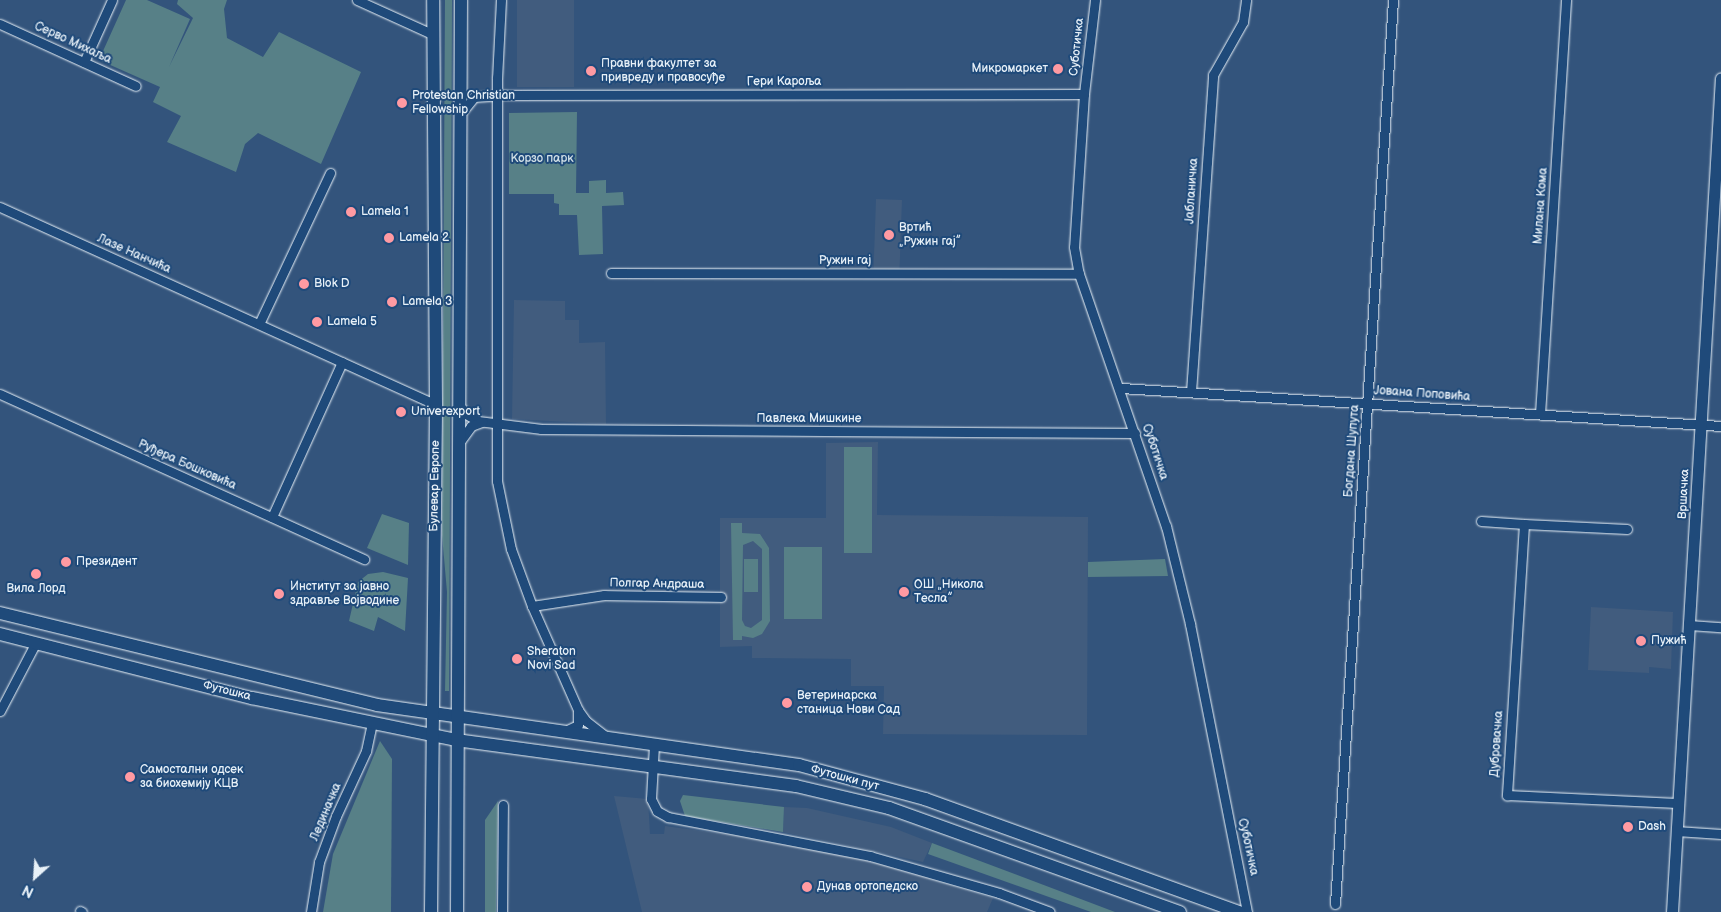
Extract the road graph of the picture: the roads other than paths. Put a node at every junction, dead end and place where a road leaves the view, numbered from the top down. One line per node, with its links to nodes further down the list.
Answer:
1 (112, 0): 12 (street)
2 (357, 0): 11 (street)
3 (433, 0): 11 (main road, Булевар Европе)
4 (461, 0): 14 (main road, Булевар Европе)
5 (501, 0): 17 (street)
6 (1095, 0): 16 (street, Суботичка)
7 (1246, 0): 27 (street, Јабланичка)
8 (1393, 0): 29 (street, Богдана Шупута)
9 (1566, 0): 32 (street, Милана Кома)
10 (0, 24): 12 (street, Серво Михаља)
11 (432, 34): 30 (main road, Булевар Европе)
12 (84, 62): 15 (street, Серво Михаља)
13 (1721, 78): 35 (street, Вршачка)
14 (460, 82): 18 (street); 19 (main road, Булевар Европе)
15 (136, 86)
16 (1084, 94): 17 (street, Гери Кароља); 23 (street, Суботичка)
17 (497, 95): 18 (street, Гери Кароља); 34 (street)
18 (483, 96): 19 (street)
19 (460, 114): 31 (main road, Булевар Европе)
20 (330, 173): 24 (street)
21 (0, 207): 24 (street, Лазе Нанчића)
22 (611, 273): 23 (street, Ружин гај)
23 (1079, 274): 26 (street, Суботичка)
24 (258, 324): 25 (street, Лазе Нанчића)
25 (342, 362): 30 (street, Лазе Нанчића); 39 (street)
26 (1120, 388): 27 (street, Јована Поповића); 37 (street, Суботичка)
27 (1191, 392): 29 (street, Јована Поповића)
28 (0, 394): 39 (street, Руђера Бошковића)
29 (1367, 403): 32 (street, Јована Поповића); 66 (street, Богдана Шупута)
30 (436, 405): 53 (main road, Булевар Европе)
31 (460, 406): 33 (street, Павлека Мишкине); 38 (main road, Булевар Европе)
32 (1540, 414): 35 (street, Јована Поповића)
33 (482, 422): 34 (street, Павлека Мишкине); 38 (street)
34 (497, 424): 37 (street, Павлека Мишкине); 45 (street)
35 (1702, 426): 36 (street, Јована Поповића); 47 (street, Вршачка)
36 (1721, 426)
37 (1135, 434): 74 (street, Суботичка)
38 (460, 445): 54 (main road, Булевар Европе)
39 (272, 516): 43 (street, Руђера Бошковића)
40 (1481, 521): 41 (street)
41 (1524, 524): 42 (street); 62 (street, Дубровачка)
42 (1627, 530)
43 (364, 559)
44 (721, 597): 45 (street, Полгар Андраша)
45 (532, 606): 51 (street)
46 (0, 613): 53 (main road, Футошка)
47 (1689, 625): 48 (street); 62 (street, Вршачка)
48 (1721, 627)
49 (0, 634): 50 (main road, Футошка)
50 (35, 644): 52 (street); 55 (main road, Футошка)
51 (578, 710): 56 (street); 58 (street)
52 (0, 711)
53 (433, 714): 54 (main road, Футошки пут); 57 (main road, Булевар Европе)
54 (456, 717): 56 (main road, Футошки пут); 59 (main road, Булевар Европе)
55 (372, 723): 57 (main road, Футошка); 67 (street, Лединачка)
56 (562, 732): 58 (main road, Футошки пут)
57 (433, 735): 59 (main road, Футошка); 68 (main road, Булевар Европе)
58 (608, 738): 60 (main road, Футошки пут)
59 (456, 740): 61 (main road, Футошки пут); 69 (main road, Булевар Европе)
60 (654, 745): 61 (street); 73 (main road, Футошки пут)
61 (654, 766): 71 (street); 72 (main road, Футошки пут)
62 (1677, 803): 64 (street, Вршачка)
63 (503, 805): 70 (street)
64 (1676, 831): 65 (street); 75 (street, Вршачка)
65 (1721, 834)
66 (1335, 904)
67 (311, 912)
68 (432, 912)
69 (457, 912)
70 (502, 912)
71 (1050, 912)
72 (1180, 912)
73 (1238, 912)
74 (1247, 912)
75 (1672, 912)

